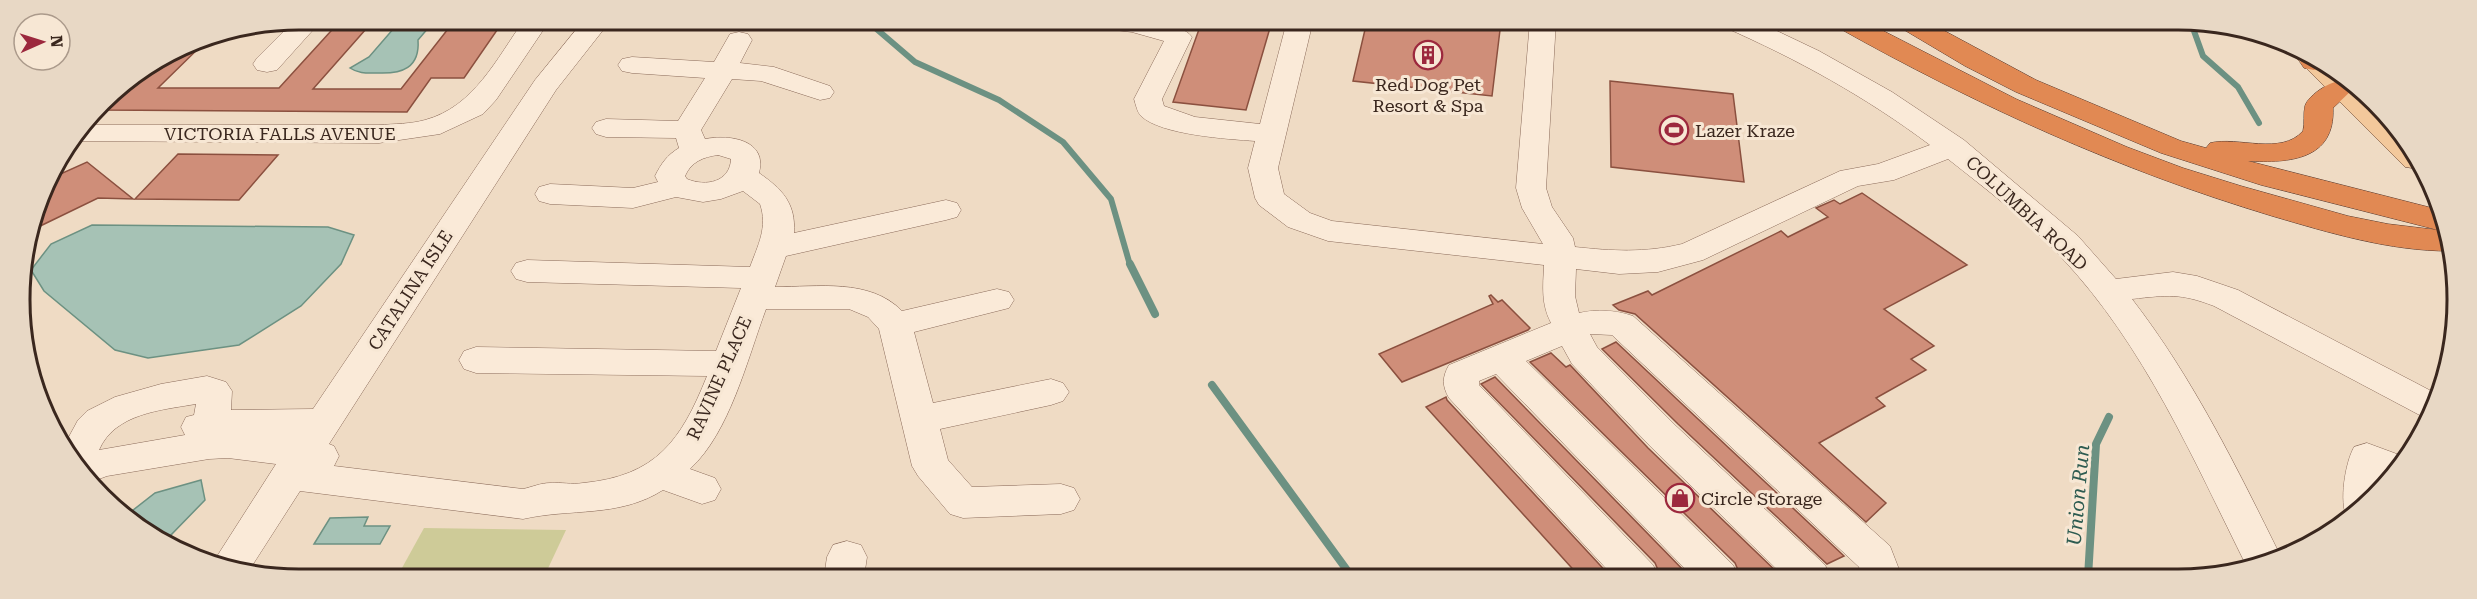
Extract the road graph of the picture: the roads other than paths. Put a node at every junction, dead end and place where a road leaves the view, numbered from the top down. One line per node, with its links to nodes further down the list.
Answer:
1 (299, 30): 11 (street)
2 (530, 30): 18 (street, VICTORIA FALLS AVENUE)
3 (590, 30): 43 (street, CATALINA ISLE)
4 (1182, 30): 19 (street)
5 (1298, 30): 19 (street)
6 (1542, 30): 30 (street)
7 (1752, 30): 21 (street, COLUMBIA ROAD)
8 (1861, 30): 29 (highway)
9 (1924, 30): 20 (highway)
10 (739, 40): 13 (street)
11 (267, 64)
12 (632, 65): 13 (street)
13 (724, 69): 16 (street); 22 (street)
14 (2331, 78): 15 (main road)
15 (2340, 88): 20 (highway); 23 (main road)
16 (820, 93)
17 (606, 128): 22 (street)
18 (87, 134)
19 (1271, 134): 30 (street)
20 (2147, 135): 28 (highway)
21 (1944, 139): 30 (street); 33 (street, COLUMBIA ROAD)
22 (691, 140): 24 (street); 25 (street)
23 (2398, 144)
24 (742, 176): 25 (street); 32 (street, RAVINE PLACE)
25 (677, 187): 26 (street)
26 (550, 194)
27 (946, 210): 32 (street)
28 (2435, 219)
29 (2440, 240)
30 (1561, 256): 36 (street)
31 (527, 271): 32 (street)
32 (763, 275): 35 (street); 39 (street, RAVINE PLACE)
33 (2107, 291): 41 (street); 52 (street, COLUMBIA ROAD)
34 (997, 300): 35 (street)
35 (895, 325): 42 (street)
36 (1571, 329): 37 (street); 56 (street); 57 (street)
37 (1505, 356): 54 (street); 55 (street)
38 (476, 360): 39 (street)
39 (728, 364): 48 (street, RAVINE PLACE)
40 (1051, 392): 42 (street)
41 (2426, 404)
42 (919, 420): 51 (street)
43 (323, 423): 44 (street); 45 (street, CATALINA ISLE)
44 (87, 465)
45 (296, 465): 46 (street, RAVINE PLACE); 48 (street, RAVINE PLACE); 53 (street, CATALINA ISLE)
46 (87, 466)
47 (2389, 466): 50 (street)
48 (660, 474): 49 (street)
49 (702, 489)
50 (2363, 495)
51 (1061, 499)
52 (2261, 556)
53 (234, 561)
54 (1631, 569)
55 (1711, 569)
56 (1803, 569)
57 (1879, 569)

